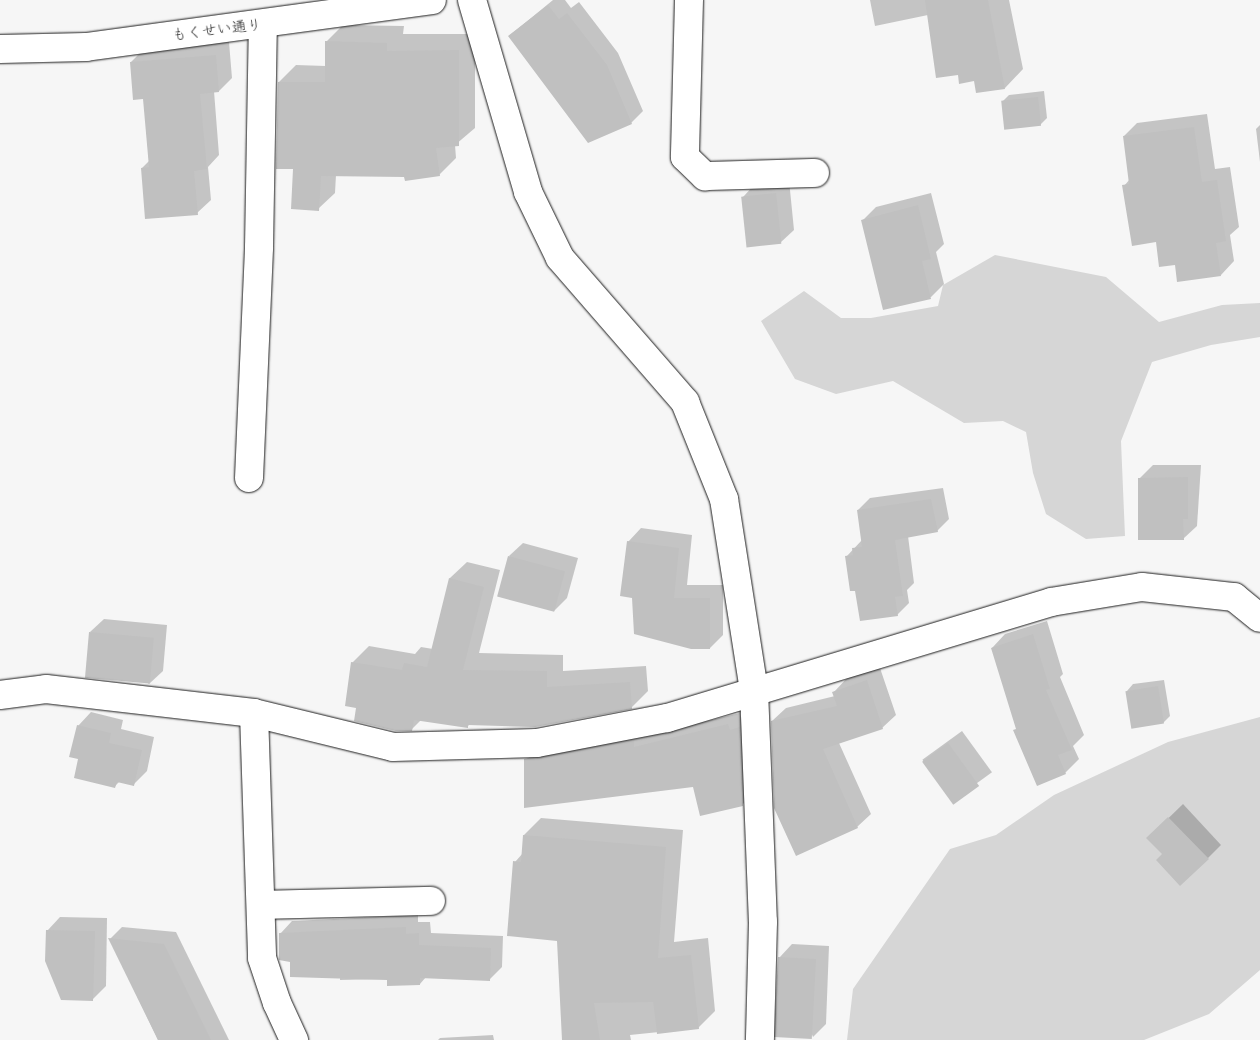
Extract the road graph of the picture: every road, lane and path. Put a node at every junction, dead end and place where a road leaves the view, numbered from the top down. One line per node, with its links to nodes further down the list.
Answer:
1 (432, 0): 4 (street, もくせい通り)
2 (472, 0): 9 (street)
3 (689, 0): 6 (street)
4 (263, 25): 5 (street, もくせい通り); 7 (street)
5 (0, 49)
6 (814, 173)
7 (249, 478)
8 (1260, 618): 9 (street)
9 (754, 690): 11 (street); 15 (street)
10 (0, 696): 11 (street)
11 (254, 713): 13 (street)
12 (431, 901): 13 (street)
13 (262, 905): 14 (street)
14 (294, 1040)
15 (760, 1040)

